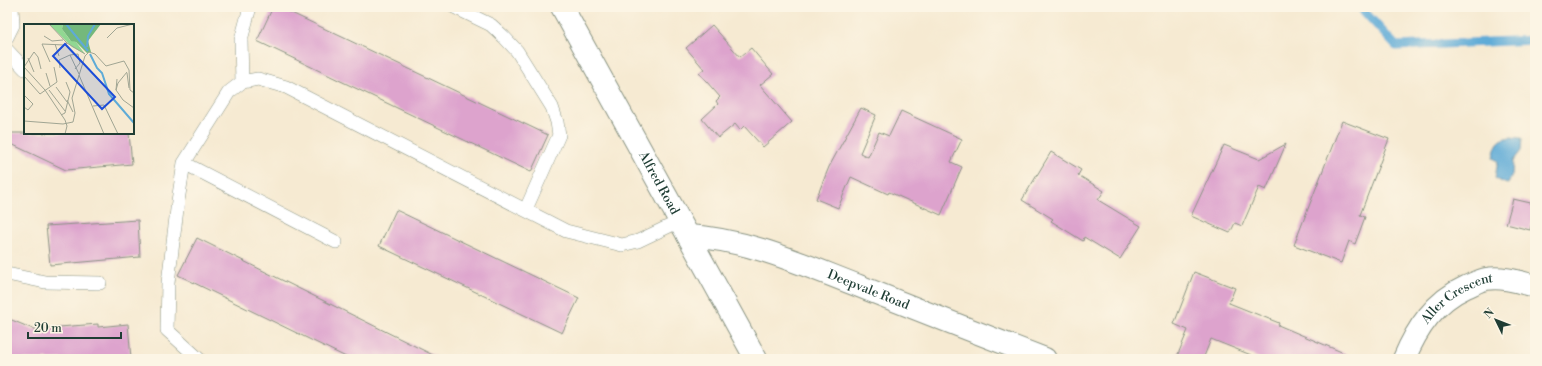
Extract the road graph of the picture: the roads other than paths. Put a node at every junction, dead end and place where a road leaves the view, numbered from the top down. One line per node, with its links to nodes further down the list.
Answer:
1 (12, 7): 5 (lane)
2 (250, 7): 8 (lane)
3 (454, 7): 10 (lane)
4 (562, 7): 11 (street, Alfred Road)
5 (7, 37)
6 (7, 50): 7 (lane)
7 (24, 68)
8 (242, 82): 9 (lane); 10 (lane)
9 (184, 163): 12 (lane); 16 (lane)
10 (526, 209): 11 (lane)
11 (684, 229): 17 (street, Alfred Road); 18 (street, Deepvale Road)
12 (336, 242)
13 (7, 274): 14 (lane)
14 (100, 283)
15 (1535, 286): 19 (street, Aller Crescent)
16 (199, 359)
17 (756, 359)
18 (1045, 359)
19 (1404, 359)

